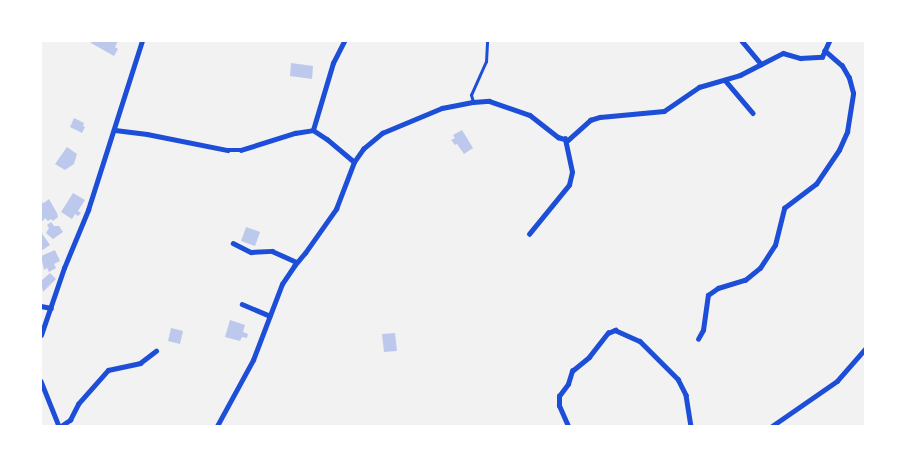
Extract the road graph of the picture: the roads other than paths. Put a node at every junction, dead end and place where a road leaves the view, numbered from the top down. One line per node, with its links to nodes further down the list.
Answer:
1 (142, 41): 11 (street)
2 (344, 41): 12 (street)
3 (487, 41): 9 (lane)
4 (742, 41): 7 (street)
5 (829, 41): 6 (street)
6 (825, 51): 7 (street); 23 (street)
7 (761, 64): 8 (street)
8 (725, 80): 10 (street); 13 (street)
9 (473, 102): 13 (street); 14 (street)
10 (753, 113)
11 (115, 130): 12 (street); 20 (street)
12 (313, 130): 14 (street)
13 (566, 139): 15 (street)
14 (354, 162): 17 (street)
15 (529, 234)
16 (233, 243): 17 (street)
17 (297, 262): 21 (street)
18 (242, 304): 21 (street)
19 (41, 306): 20 (street)
20 (51, 308): 22 (street)
21 (270, 316): 28 (street)
22 (41, 335)
23 (698, 339)
24 (865, 349): 31 (street)
25 (156, 351): 27 (street)
26 (41, 381): 27 (street)
27 (60, 426)
28 (216, 426)
29 (568, 426): 30 (street)
30 (691, 426)
31 (772, 426)

